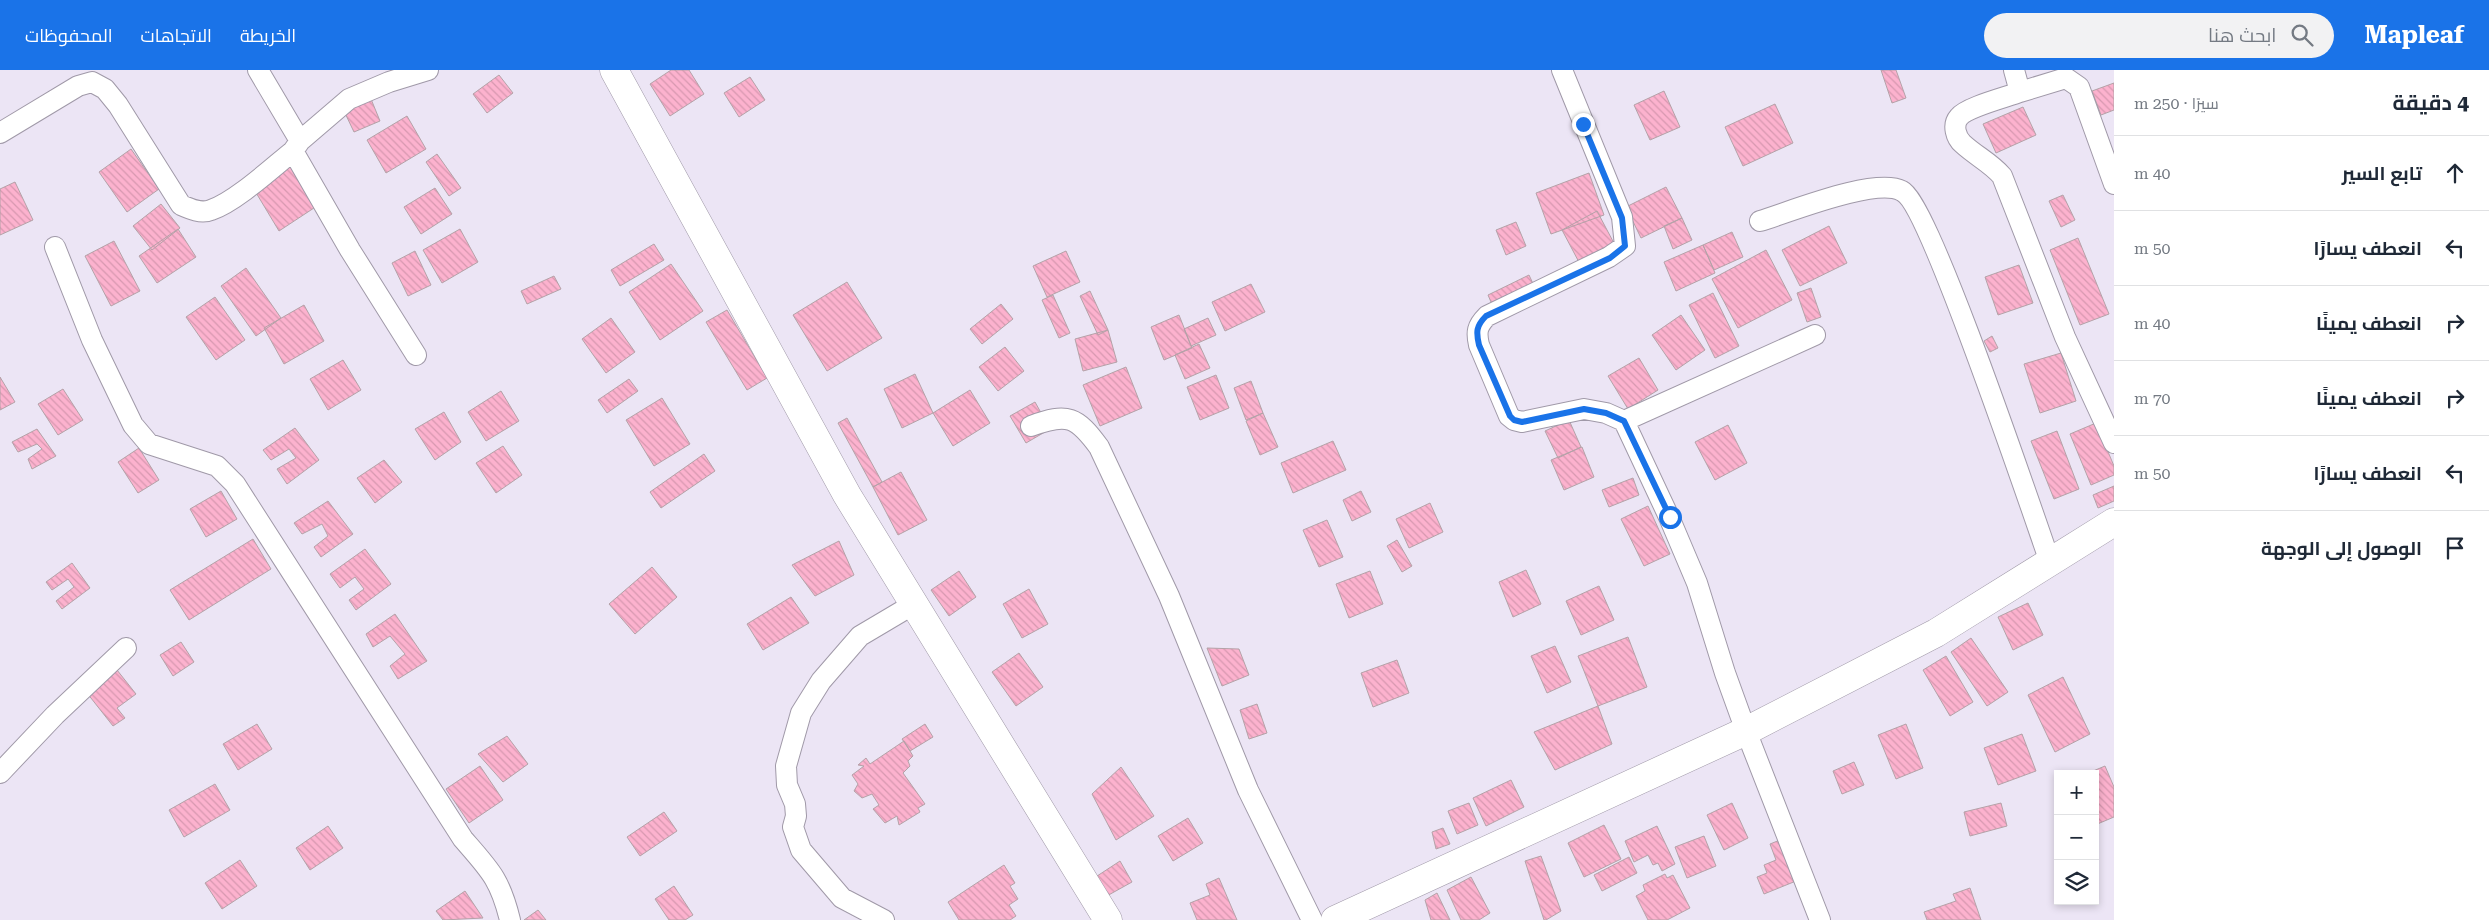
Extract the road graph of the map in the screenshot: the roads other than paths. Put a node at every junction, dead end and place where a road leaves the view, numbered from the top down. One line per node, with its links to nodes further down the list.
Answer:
1 (258, 70): 8 (street)
2 (428, 70): 8 (street)
3 (614, 70): 19 (street)
4 (1562, 70): 14 (street)
5 (2014, 70): 6 (street)
6 (2020, 92): 9 (street); 16 (street)
7 (0, 133): 8 (street)
8 (297, 146): 13 (street)
9 (2114, 184)
10 (1760, 221): 18 (street)
11 (55, 247): 23 (street)
12 (1815, 334): 14 (street)
13 (416, 354)
14 (1624, 421): 21 (street)
15 (1031, 426): 26 (street)
16 (2114, 443)
17 (2114, 522): 18 (street)
18 (2050, 562): 21 (street)
19 (914, 604): 24 (street); 25 (street)
20 (126, 648): 22 (street)
21 (1746, 731): 27 (street); 28 (street)
22 (0, 773)
23 (510, 920)
24 (884, 920)
25 (1108, 920)
26 (1312, 920)
27 (1335, 920)
28 (1820, 920)

